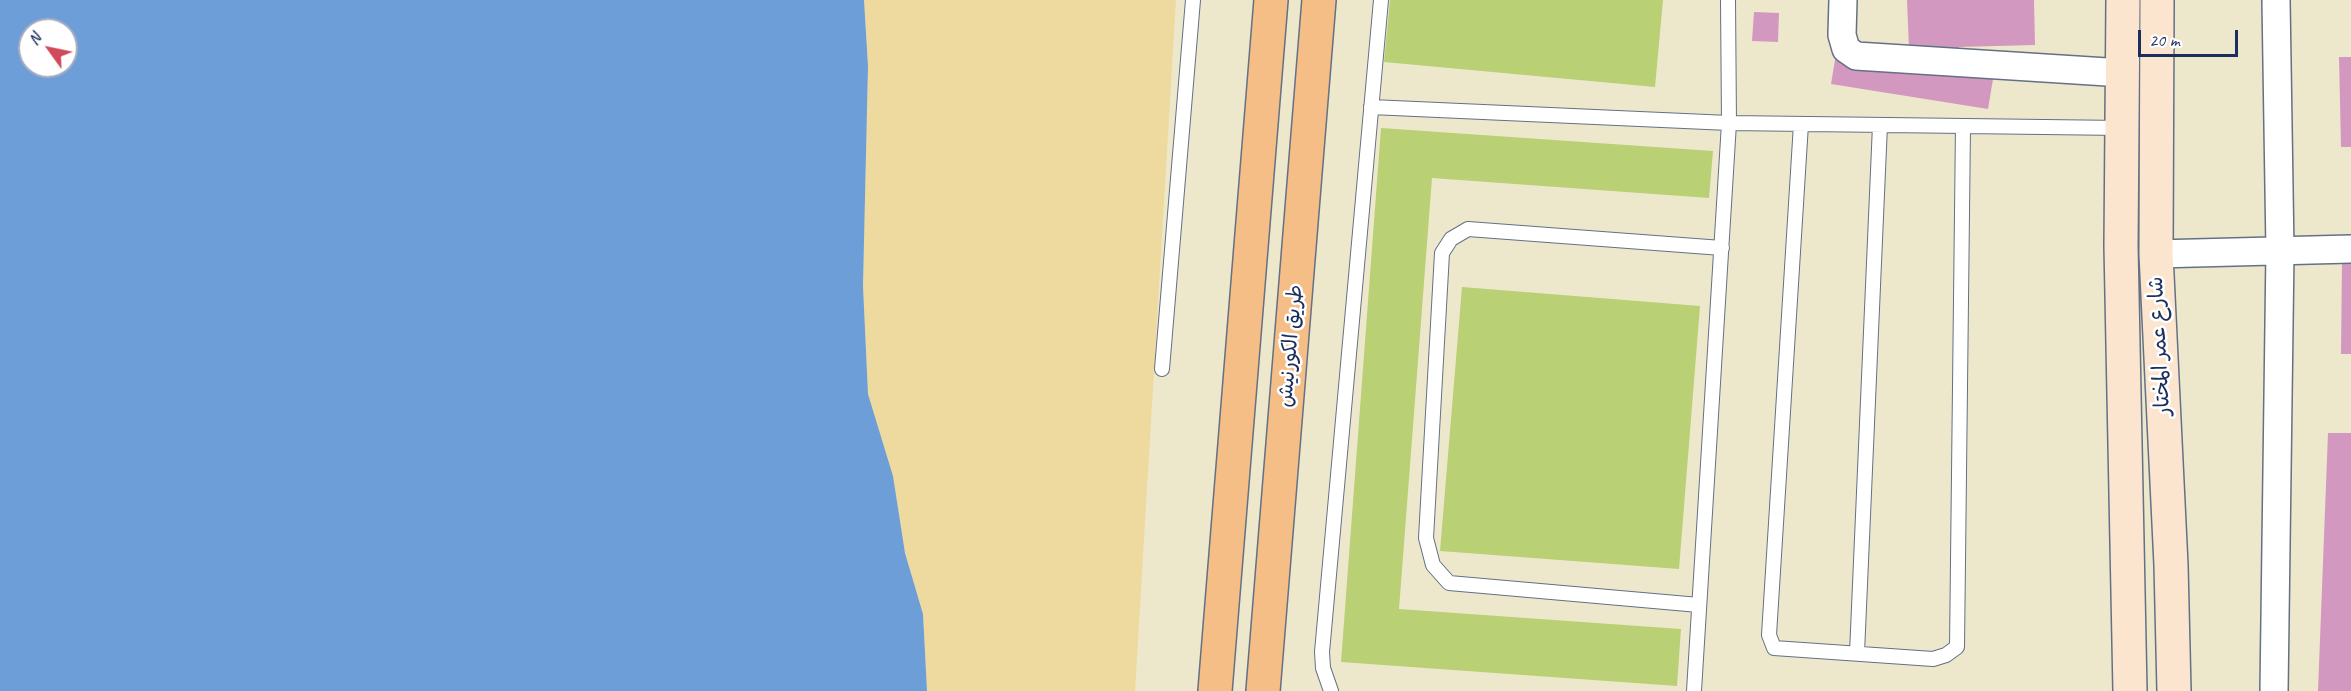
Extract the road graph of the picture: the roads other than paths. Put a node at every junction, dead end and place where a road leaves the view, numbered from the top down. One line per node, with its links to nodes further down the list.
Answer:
1 (1193, 0): 21 (lane)
2 (1271, 0): 24 (highway)
3 (1319, 0): 25 (highway, طريق الكورنيش)
4 (1381, 0): 11 (lane)
5 (1728, 0): 12 (lane)
6 (1843, 0): 10 (street)
7 (2123, 0): 10 (main road, شارع عمر المختار)
8 (2157, 0): 20 (main road, شارع عمر المختار)
9 (2276, 0): 19 (street)
10 (2123, 73): 16 (main road, شارع عمر المختار)
11 (1371, 108): 12 (lane); 26 (lane)
12 (1729, 123): 13 (lane); 17 (lane)
13 (1801, 124): 14 (lane); 23 (lane)
14 (1880, 125): 15 (lane); 23 (lane)
15 (1963, 126): 16 (lane); 23 (lane)
16 (2122, 128): 28 (main road, شارع عمر المختار)
17 (1722, 248): 22 (lane); 22 (lane)
18 (2351, 249): 19 (street)
19 (2280, 251): 20 (street); 30 (street)
20 (2156, 254): 29 (main road, شارع عمر المختار)
21 (1162, 369)
22 (1700, 605): 27 (lane)
23 (1857, 653)
24 (1215, 691)
25 (1263, 691)
26 (1331, 691)
27 (1694, 691)
28 (2130, 691)
29 (2174, 691)
30 (2274, 691)

